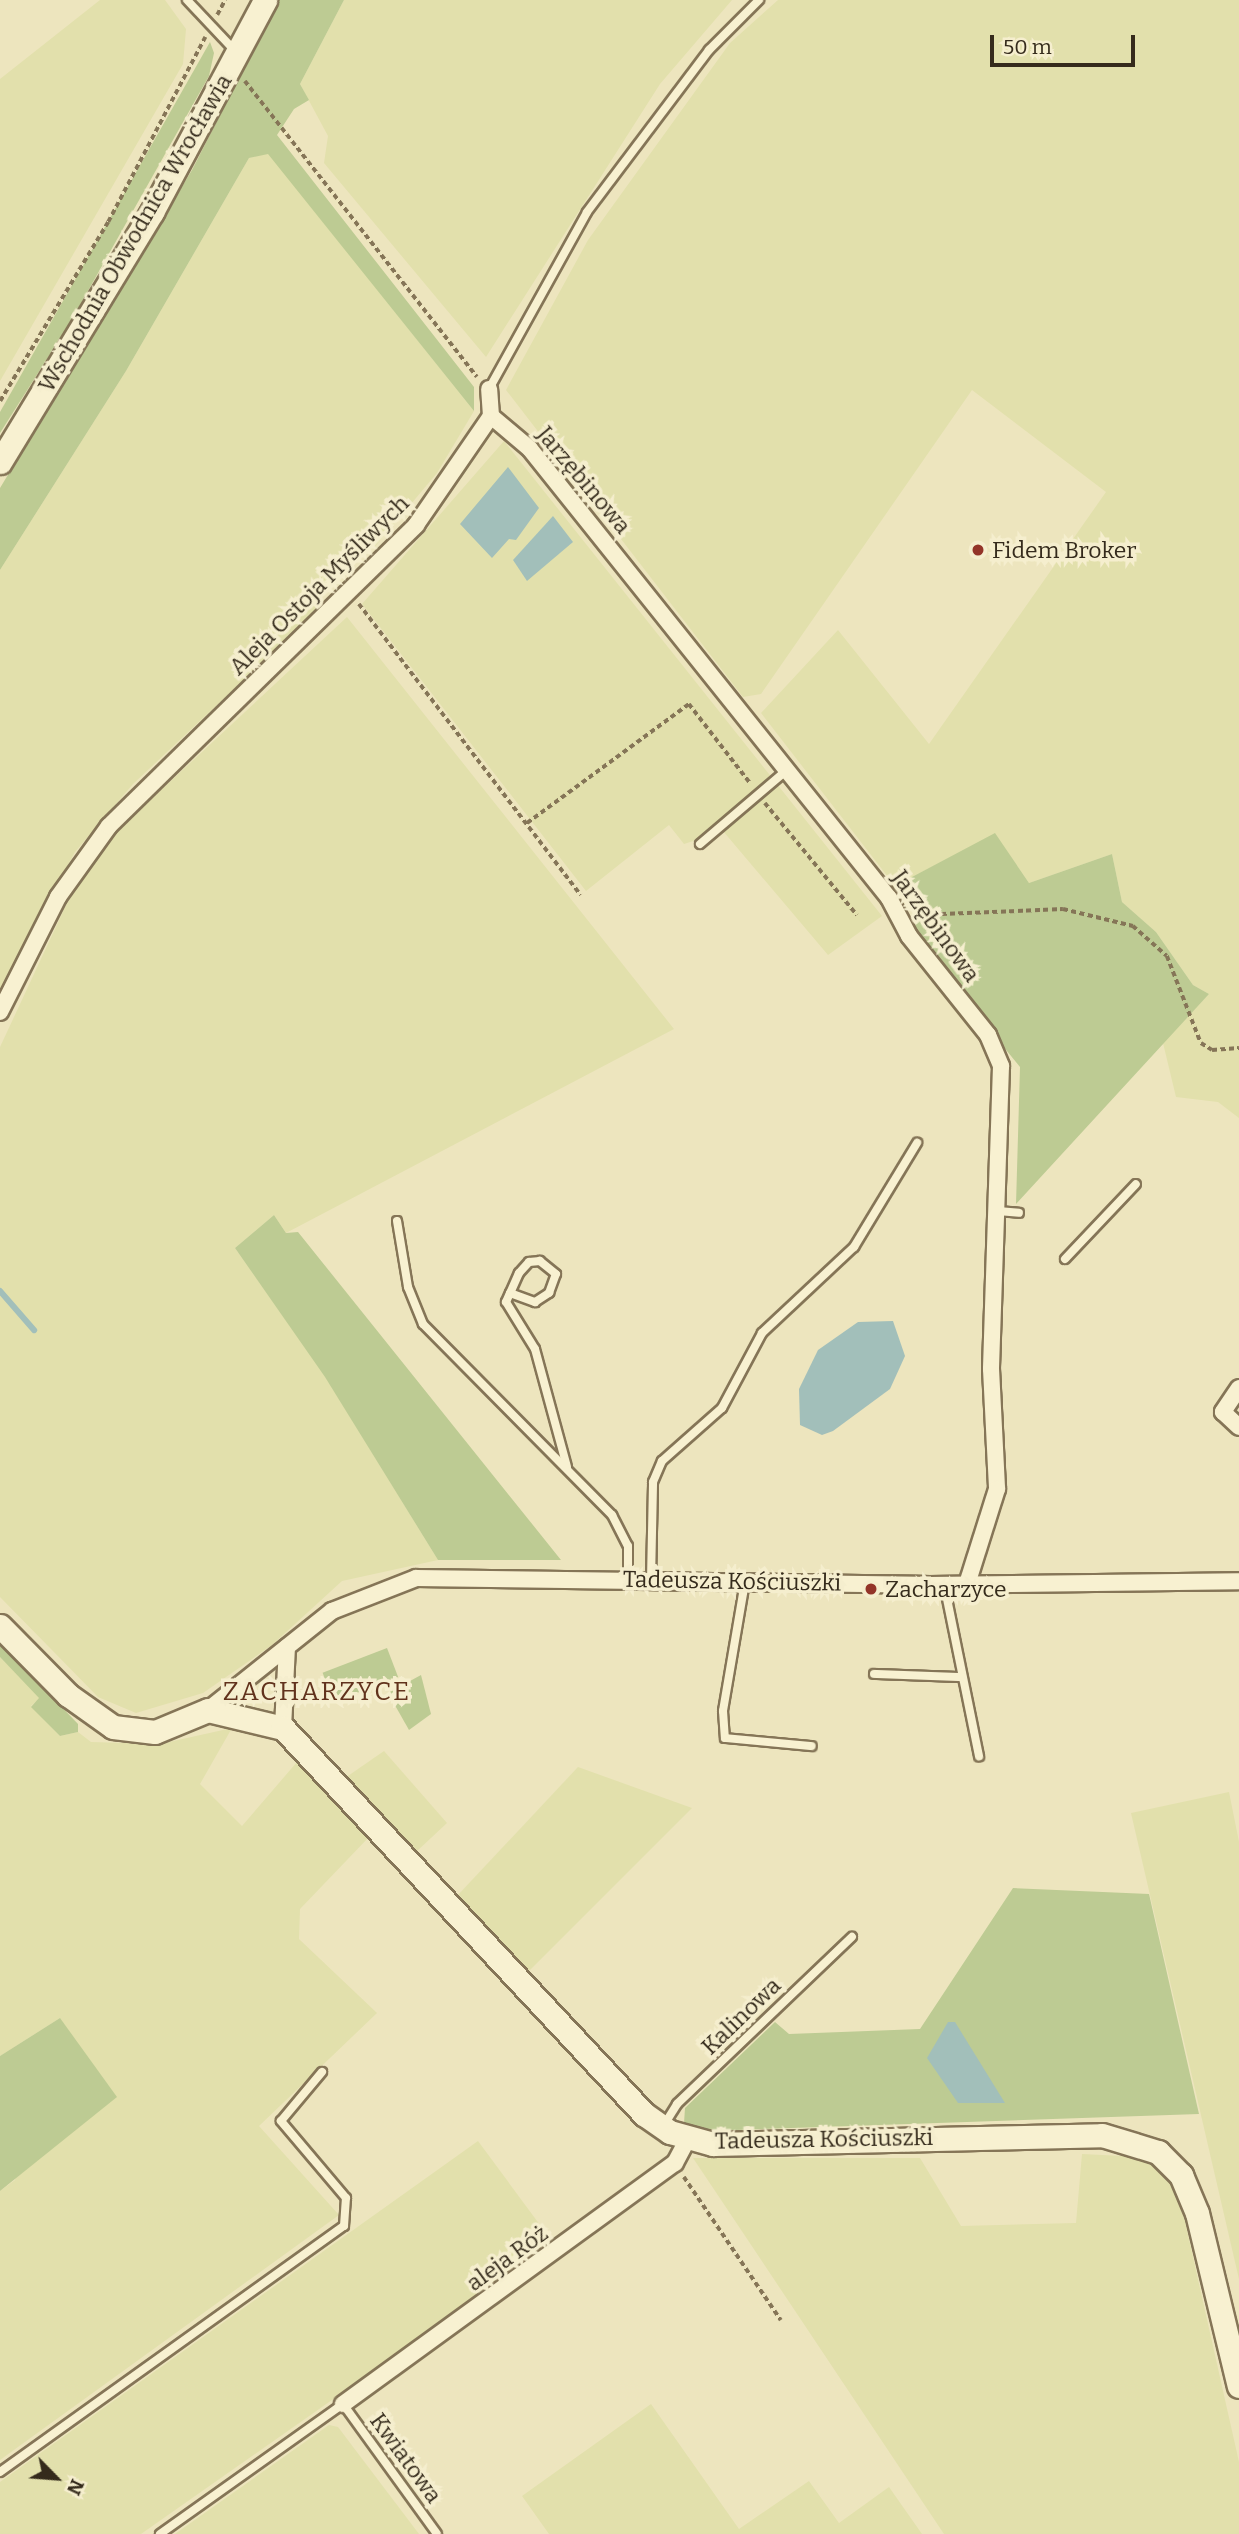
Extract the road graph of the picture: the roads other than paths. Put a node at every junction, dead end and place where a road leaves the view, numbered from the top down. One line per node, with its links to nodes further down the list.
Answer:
1 (187, 0): 4 (lane)
2 (265, 0): 4 (street, Wschodnia Obwodnica Wrocławia)
3 (759, 0): 5 (lane)
4 (237, 53): 7 (street, Wschodnia Obwodnica Wrocławia)
5 (489, 389): 6 (street)
6 (491, 415): 8 (street, Jarzębinowa); 10 (street, Aleja Ostoja Myśliwych)
7 (0, 462)
8 (787, 770): 9 (lane); 13 (street, Jarzębinowa)
9 (700, 845)
10 (0, 1012)
11 (917, 1143): 22 (lane)
12 (1136, 1184): 16 (lane)
13 (998, 1211): 14 (lane); 26 (street, Jarzębinowa)
14 (1019, 1213)
15 (397, 1221): 20 (lane)
16 (1065, 1259)
17 (510, 1293): 17 (lane); 20 (lane)
18 (1239, 1388): 19 (street)
19 (1239, 1427)
20 (567, 1466): 21 (lane)
21 (628, 1580): 22 (street, Tadeusza Kościuszki); 28 (street, Tadeusza Kościuszki)
22 (651, 1580): 23 (street, Tadeusza Kościuszki)
23 (745, 1581): 25 (street, Tadeusza Kościuszki); 33 (lane)
24 (1239, 1581): 26 (street, Tadeusza Kościuszki)
25 (944, 1584): 26 (street, Tadeusza Kościuszki); 30 (lane)
26 (967, 1584)
27 (0, 1626): 31 (street, Tadeusza Kościuszki)
28 (287, 1647): 31 (street, Tadeusza Kościuszki); 32 (street)
29 (874, 1674): 30 (lane)
30 (961, 1677): 34 (lane)
31 (208, 1710): 32 (street)
32 (283, 1728): 37 (street, Tadeusza Kościuszki)
33 (812, 1746)
34 (979, 1756)
35 (852, 1937): 37 (lane, Kalinowa)
36 (322, 2072): 41 (lane)
37 (663, 2128): 38 (street, Tadeusza Kościuszki)
38 (688, 2139): 39 (street, Tadeusza Kościuszki); 40 (street, aleja Róż)
39 (1239, 2386)
40 (343, 2404): 42 (lane); 43 (lane, Kwiatowa)
41 (0, 2472)
42 (160, 2534)
43 (437, 2534)

